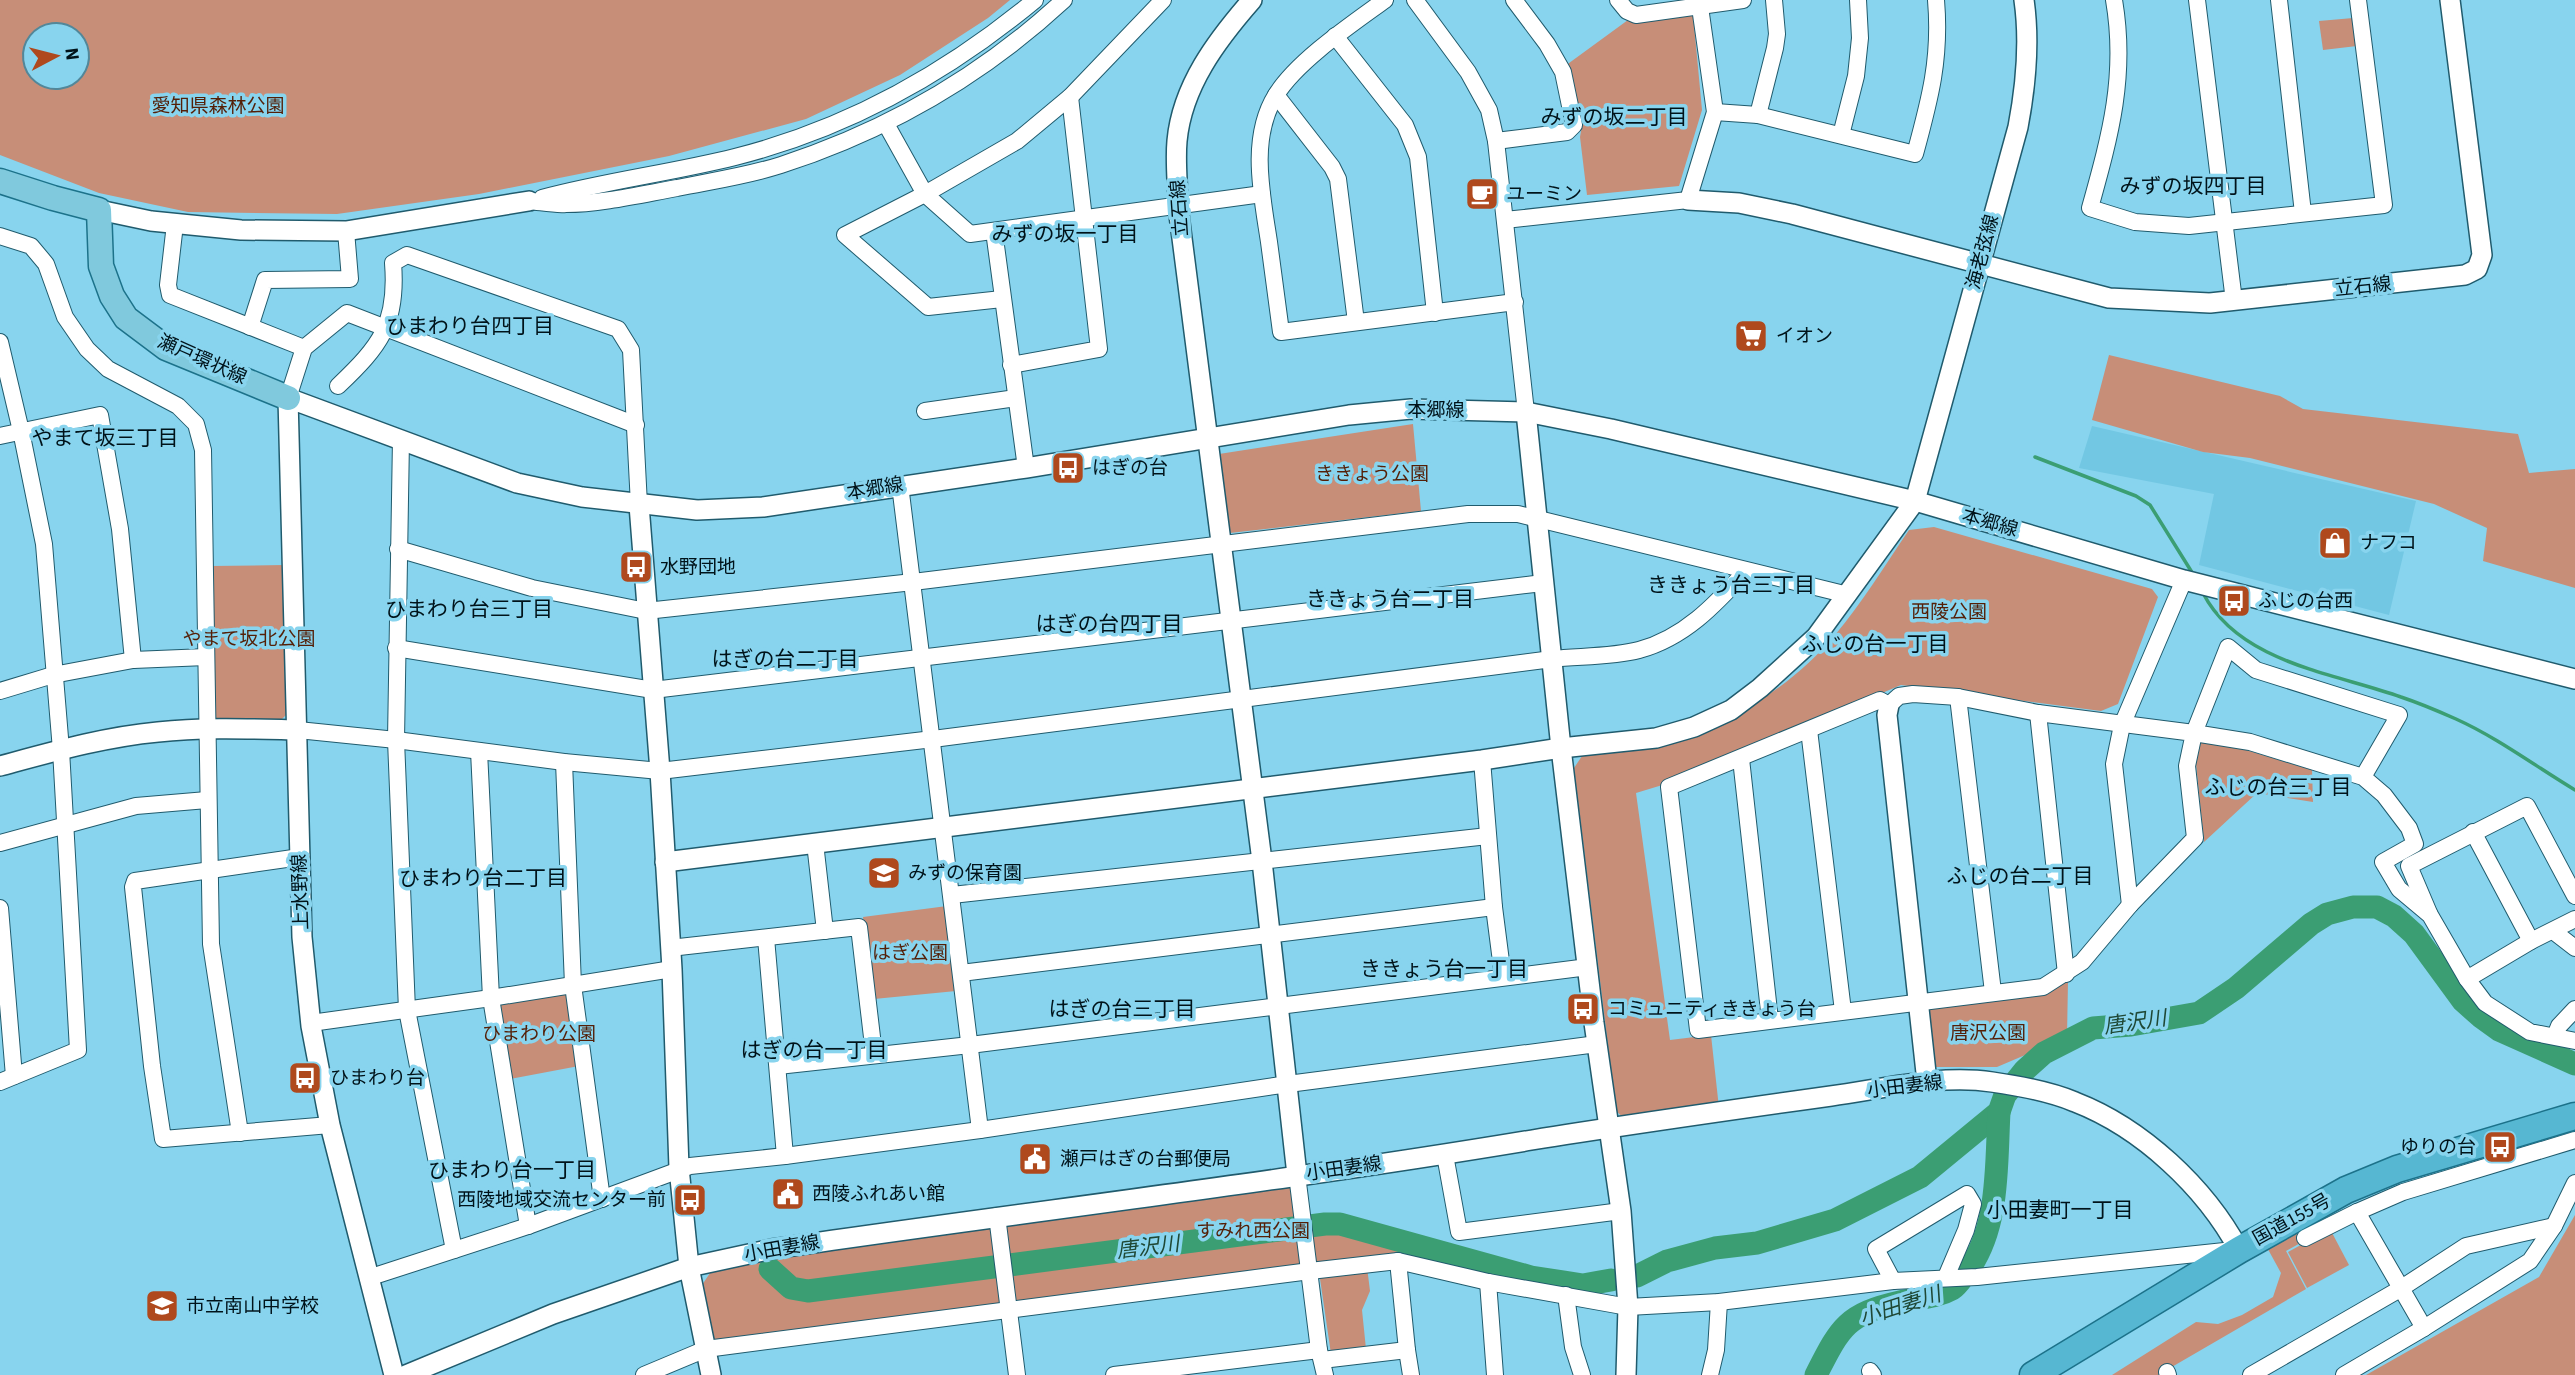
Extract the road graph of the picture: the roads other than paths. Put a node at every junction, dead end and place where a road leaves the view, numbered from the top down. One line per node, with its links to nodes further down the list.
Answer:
1 (1035, 0): 32 (street)
2 (1064, 0): 25 (street)
3 (1163, 0): 22 (street)
4 (1252, 0): 33 (street, 立石線)
5 (1385, 0): 20 (street)
6 (1415, 0): 27 (street)
7 (1514, 0): 27 (street)
8 (1618, 0): 19 (street)
9 (1743, 0): 19 (street)
10 (1774, 0): 24 (street)
11 (1858, 0): 26 (street)
12 (1936, 0): 26 (street)
13 (2024, 0): 43 (street, 海老弦線)
14 (2114, 0): 39 (street)
15 (2197, 0): 39 (street)
16 (2279, 0): 35 (street)
17 (2358, 0): 35 (street)
18 (2450, 0): 45 (street, 立石線)
19 (1699, 3): 23 (street)
20 (1335, 36): 21 (street); 47 (street)
21 (1276, 95): 30 (street); 48 (street)
22 (1070, 97): 29 (street); 36 (street)
23 (1715, 112): 24 (street); 31 (street)
24 (1758, 115): 26 (street)
25 (886, 124): 29 (street); 32 (street)
26 (1841, 135)
27 (1496, 141): 37 (street)
28 (0, 181): 34 (main road)
29 (925, 194): 40 (street); 44 (street)
30 (1262, 194): 33 (street); 48 (street)
31 (1688, 200): 37 (street); 43 (street, 立石線)
32 (529, 201): 41 (street)
33 (1178, 207): 36 (street); 62 (street, 立石線)
34 (99, 210): 38 (street); 56 (main road, 瀬戸環状線)
35 (2303, 213): 39 (street)
36 (1085, 219): 40 (street); 53 (street)
37 (1505, 220): 46 (street)
38 (175, 224): 41 (street); 49 (street)
39 (2224, 224): 45 (street)
40 (994, 230): 44 (street)
41 (346, 232): 49 (street)
42 (0, 236): 79 (street)
43 (1981, 263): 45 (street, 立石線); 66 (street, 海老弦線)
44 (1002, 299): 53 (street)
45 (2234, 301)
46 (1515, 302): 47 (street); 58 (street)
47 (1435, 313): 48 (street)
48 (1356, 322)
49 (250, 327): 52 (street)
50 (387, 328): 52 (street); 54 (street); 59 (street); 59 (street)
51 (0, 342): 60 (street)
52 (304, 348): 56 (street)
53 (1011, 365): 55 (street)
54 (338, 386)
55 (1016, 397): 57 (street); 64 (street)
56 (288, 398): 63 (street, 本郷線); 93 (street, 上水野線)
57 (925, 411)
58 (1526, 412): 62 (street, 本郷線); 66 (street, 本郷線); 68 (street)
59 (636, 425): 67 (street)
60 (21, 431): 61 (street); 82 (street); 83 (street)
61 (0, 436)
62 (1206, 437): 64 (street, 本郷線); 69 (street, 立石線)
63 (401, 439): 67 (street, 本郷線); 70 (street)
64 (1026, 468): 65 (street, 本郷線)
65 (900, 485): 67 (street, 本郷線); 72 (street)
66 (1915, 501): 73 (street, 本郷線); 75 (street)
67 (639, 505): 76 (street)
68 (1539, 520): 69 (street); 71 (street); 74 (street)
69 (1220, 543): 72 (street); 77 (street, 立石線)
70 (398, 549): 76 (street); 78 (street)
71 (1746, 571): 75 (street); 81 (street)
72 (913, 582): 76 (street); 80 (street)
73 (2194, 582): 84 (street, 本郷線); 91 (street)
74 (1543, 583): 77 (street); 81 (street)
75 (1847, 595): 98 (street)
76 (646, 611): 85 (street)
77 (1230, 621): 80 (street); 88 (street, 立石線)
78 (396, 648): 85 (street); 97 (street)
79 (206, 657): 82 (street); 92 (street)
80 (923, 659): 85 (street); 96 (street)
81 (1552, 659): 88 (street); 98 (street)
82 (133, 660): 83 (street)
83 (53, 676): 86 (street); 99 (street)
84 (2575, 679)
85 (653, 690): 105 (street)
86 (0, 691)
87 (1958, 697): 89 (street); 90 (street); 140 (street)
88 (1242, 700): 96 (street); 107 (street, 立石線)
89 (1889, 705): 94 (street); 142 (street)
90 (2038, 713): 91 (street); 136 (street)
91 (2122, 724): 95 (street); 121 (street)
92 (208, 729): 93 (street); 99 (street); 108 (street)
93 (298, 730): 97 (street); 115 (street, 上水野線)
94 (1810, 730): 101 (street); 146 (street)
95 (2194, 733): 106 (street); 106 (street); 121 (street)
96 (933, 739): 105 (street); 110 (street)
97 (396, 740): 100 (street); 145 (street)
98 (1561, 748): 102 (street); 133 (street)
99 (61, 750): 104 (street); 109 (street)
100 (479, 751): 103 (street); 141 (street)
101 (1741, 759): 147 (street); 147 (street)
102 (1482, 760): 107 (street); 112 (street)
103 (564, 762): 105 (street); 139 (street)
104 (0, 766)
105 (660, 771): 117 (street)
106 (2363, 778): 124 (street)
107 (1252, 788): 110 (street); 116 (street, 立石線)
108 (207, 800): 109 (street); 118 (street)
109 (65, 825): 114 (street); 155 (street)
110 (944, 826): 113 (street); 119 (street)
111 (2473, 832): 120 (street); 124 (street); 130 (street)
112 (1488, 836): 116 (street); 122 (street)
113 (816, 842): 117 (street); 126 (street)
114 (0, 843)
115 (300, 857): 118 (street); 148 (street, 上水野線)
116 (1262, 861): 119 (street); 128 (street, 立石線)
117 (665, 862): 131 (street)
118 (208, 871): 162 (street); 162 (street)
119 (952, 895): 135 (street)
120 (2575, 896)
121 (2130, 905): 136 (street)
122 (1494, 907): 128 (street); 137 (street)
123 (0, 908): 155 (street)
124 (2430, 915): 138 (street)
125 (2575, 919): 127 (street)
126 (825, 931): 129 (street); 153 (street)
127 (2553, 931): 130 (street); 132 (street)
128 (1269, 934): 135 (street); 143 (street, 立石線)
129 (766, 938): 131 (street); 154 (street)
130 (2531, 941): 138 (street)
131 (670, 948): 134 (street)
132 (2575, 948)
133 (1588, 967): 137 (street); 151 (street)
134 (671, 969): 139 (street); 166 (street)
135 (961, 973): 152 (street)
136 (2066, 974): 140 (street)
137 (1503, 977): 143 (street)
138 (2467, 979): 149 (street)
139 (573, 985): 141 (street); 169 (street)
140 (1993, 992): 142 (street)
141 (491, 998): 145 (street); 173 (street)
142 (1916, 1002): 146 (street); 156 (street)
143 (1279, 1005): 152 (street); 157 (street, 立石線)
144 (2575, 1009): 149 (street)
145 (407, 1010): 148 (street); 176 (street)
146 (1843, 1011): 147 (street)
147 (1770, 1020)
148 (311, 1023): 159 (street, 上水野線)
149 (2555, 1036): 150 (street)
150 (2575, 1041)
151 (1597, 1044): 157 (street); 160 (street)
152 (970, 1045): 153 (street); 161 (street)
153 (874, 1054): 154 (street)
154 (778, 1066): 165 (street)
155 (7, 1079)
156 (1927, 1082): 160 (street, 小田妻線); 177 (street, 小田妻線)
157 (1288, 1084): 161 (street); 167 (street, 立石線)
158 (2575, 1116): 177 (highway, 国道155号)
159 (330, 1125): 162 (street); 182 (street, 上水野線)
160 (1608, 1128): 164 (street, 小田妻線); 170 (street)
161 (980, 1130): 165 (street)
162 (240, 1133)
163 (2575, 1140): 171 (street)
164 (1445, 1155): 167 (street, 小田妻線); 170 (street)
165 (785, 1156): 166 (street)
166 (679, 1168): 169 (street); 179 (street)
167 (1297, 1175): 172 (street, 小田妻線); 180 (street)
168 (2575, 1183): 174 (street)
169 (602, 1199): 173 (street)
170 (1621, 1211): 188 (street)
171 (2357, 1212): 175 (street); 185 (street)
172 (997, 1216): 179 (street, 小田妻線); 189 (street)
173 (527, 1226): 176 (street)
174 (2554, 1226): 185 (street); 190 (street)
175 (2305, 1238)
176 (454, 1250): 182 (street)
177 (2239, 1250): 181 (street); 205 (highway, 国道155号)
178 (1398, 1261): 180 (street); 184 (street); 192 (street)
179 (689, 1267): 191 (street); 195 (street, 小田妻線)
180 (1310, 1270): 189 (street); 193 (street)
181 (1949, 1277): 183 (street); 183 (street)
182 (368, 1278): 194 (street, 上水野線)
183 (1893, 1281): 187 (street)
184 (1488, 1282): 186 (street); 201 (street)
185 (2400, 1289): 190 (street); 206 (street)
186 (1566, 1295): 188 (street); 202 (street)
187 (1719, 1302): 188 (street); 204 (street)
188 (1629, 1307): 203 (street)
189 (1008, 1309): 191 (street); 198 (street)
190 (2424, 1328): 207 (street)
191 (706, 1349): 196 (street); 197 (street)
192 (1406, 1350): 193 (street); 200 (street)
193 (1322, 1362): 199 (street)
194 (394, 1375)
195 (406, 1375)
196 (645, 1375)
197 (711, 1375)
198 (1017, 1375)
199 (1114, 1375)
200 (1411, 1375)
201 (1495, 1375)
202 (1582, 1375)
203 (1626, 1375)
204 (1710, 1375)
205 (2033, 1375)
206 (2251, 1375)
207 (2344, 1375)

